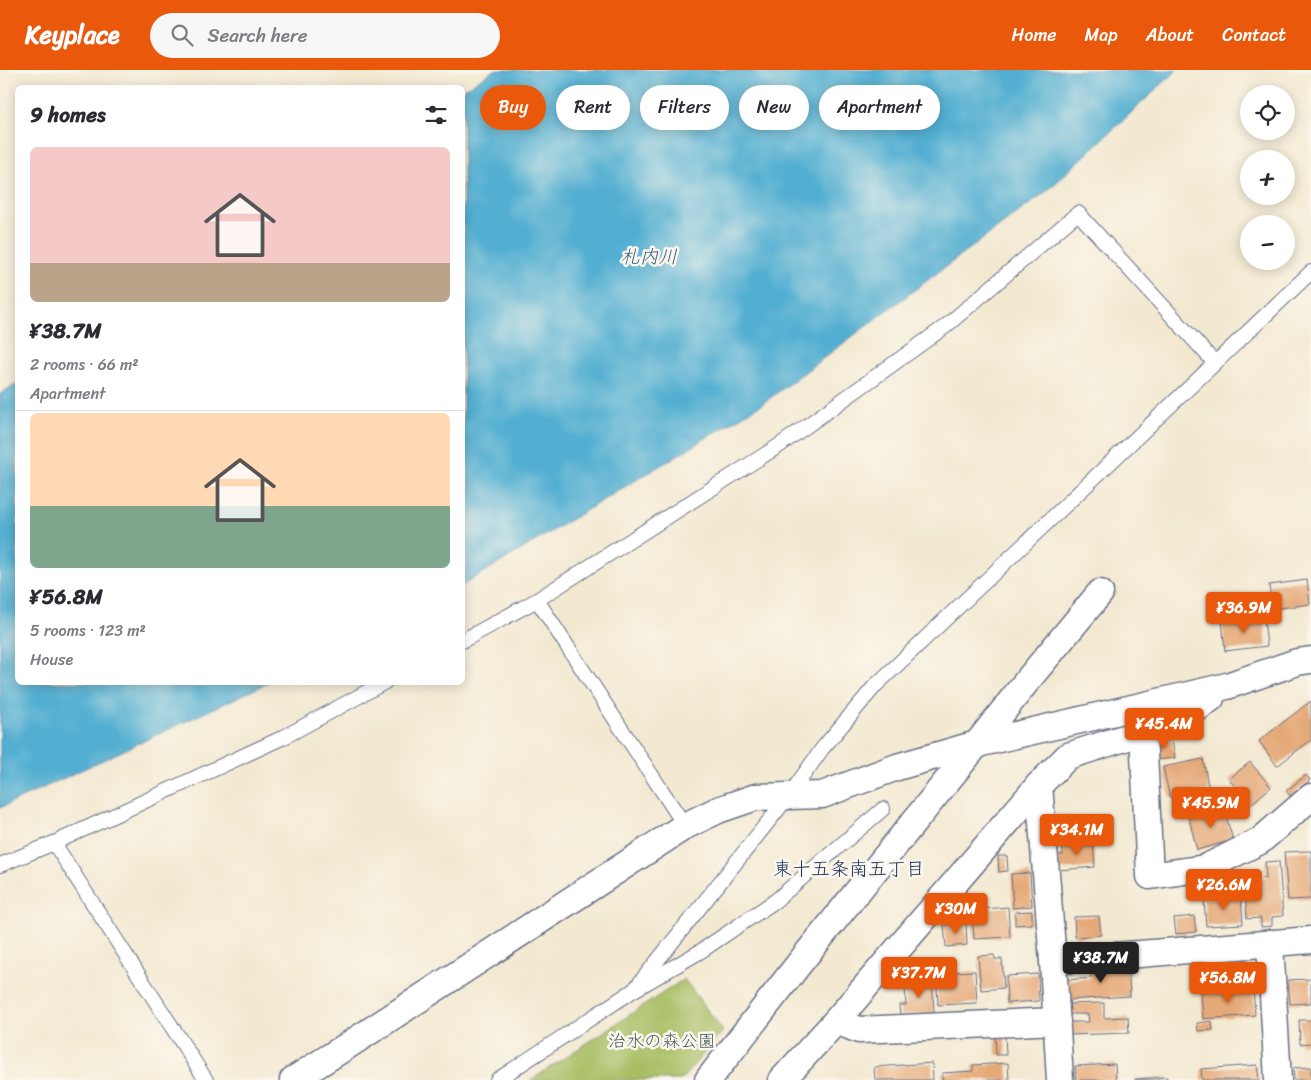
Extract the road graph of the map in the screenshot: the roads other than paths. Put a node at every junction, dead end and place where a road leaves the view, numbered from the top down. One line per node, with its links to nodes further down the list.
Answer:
1 (1311, 272): 2 (lane)
2 (1216, 363): 4 (lane); 12 (lane)
3 (1100, 593): 10 (street)
4 (537, 600): 5 (lane); 15 (lane)
5 (465, 639)
6 (1311, 660): 8 (street)
7 (379, 685): 16 (lane)
8 (1227, 686): 9 (street); 10 (street)
9 (1144, 732): 11 (street); 13 (street)
10 (977, 744): 12 (street); 27 (street)
11 (1039, 785): 20 (street); 22 (street)
12 (788, 797): 15 (street); 21 (lane)
13 (1311, 797)
14 (883, 810): 21 (lane)
15 (685, 826): 25 (street)
16 (54, 842): 17 (lane); 24 (lane)
17 (0, 865)
18 (1311, 940): 19 (street)
19 (1270, 943): 20 (street); 30 (street)
20 (1054, 961): 23 (street)
21 (634, 990): 26 (lane)
22 (836, 1021): 23 (street); 28 (street)
23 (1057, 1021): 29 (street)
24 (206, 1080)
25 (293, 1080)
26 (497, 1080)
27 (708, 1080)
28 (782, 1080)
29 (1060, 1080)
30 (1278, 1080)

